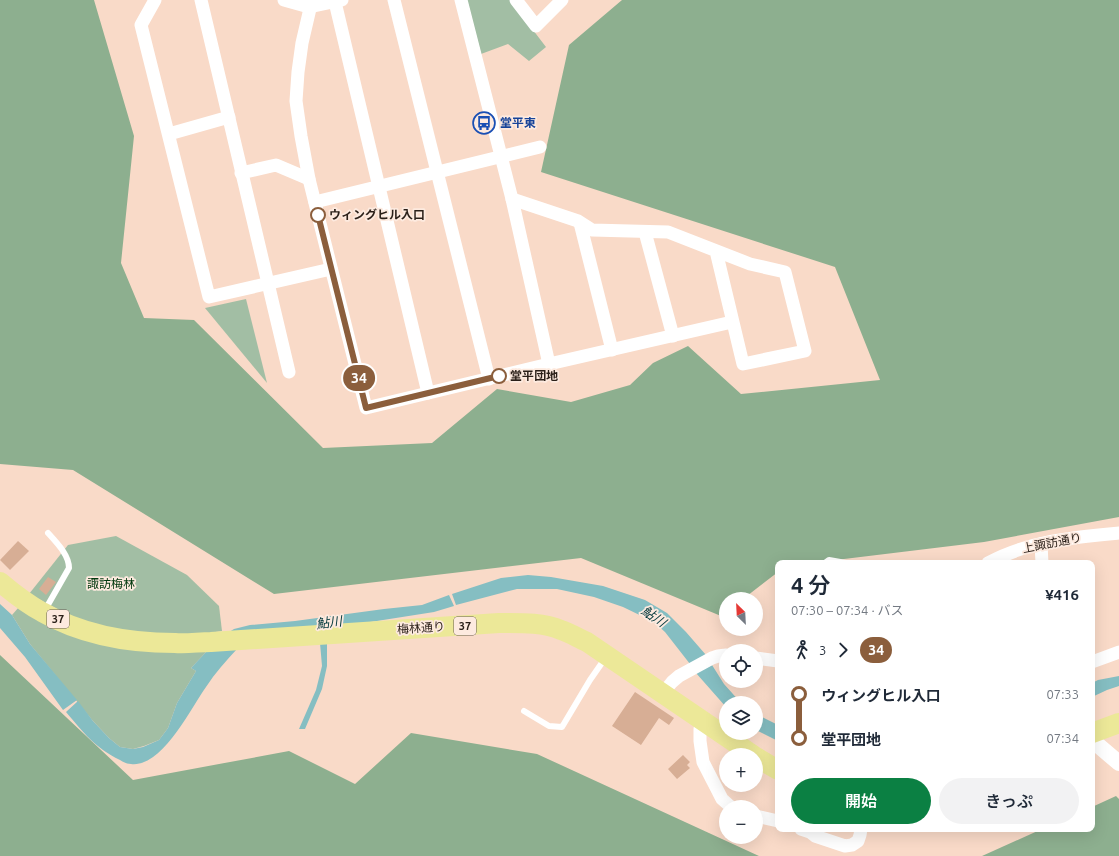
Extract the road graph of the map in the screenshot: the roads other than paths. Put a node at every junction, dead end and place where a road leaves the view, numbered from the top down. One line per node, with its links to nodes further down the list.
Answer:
1 (155, 0): 11 (street)
2 (201, 0): 10 (street)
3 (284, 0): 9 (street)
4 (394, 0): 14 (street)
5 (461, 0): 13 (street)
6 (516, 0): 7 (street)
7 (562, 0)
8 (338, 1): 9 (street); 17 (street)
9 (310, 4): 16 (street)
10 (229, 117): 11 (street); 15 (street)
11 (168, 134): 24 (street)
12 (540, 146): 13 (street)
13 (501, 156): 14 (street); 18 (street)
14 (437, 172): 17 (street); 30 (street)
15 (242, 173): 16 (street); 24 (street)
16 (309, 179): 19 (street)
17 (379, 186): 19 (street); 31 (street)
18 (512, 199): 20 (street); 28 (street)
19 (314, 202): 23 (street)
20 (580, 222): 21 (street); 27 (street)
21 (645, 232): 22 (street); 26 (street)
22 (716, 251): 25 (street); 25 (street)
23 (331, 269): 24 (street); 31 (street)
24 (268, 283): 29 (street)
25 (732, 322): 26 (street)
26 (673, 336): 27 (street)
27 (612, 350): 28 (street)
28 (549, 364): 30 (street)
29 (289, 372)
30 (489, 379): 31 (street)
31 (428, 393)
32 (48, 533): 38 (lane)
33 (1119, 533): 34 (street, 上諏訪通り)
34 (1042, 544): 35 (street, 上諏訪通り); 36 (street)
35 (994, 560)
36 (1042, 560)
37 (0, 582): 38 (main road, 37)
38 (43, 613): 40 (main road, 梅林通り / 37)
39 (1119, 652): 44 (street)
40 (607, 656): 45 (main road, 梅林通り / 37); 46 (lane)
41 (719, 656): 45 (street)
42 (763, 659): 43 (street)
43 (775, 661)
44 (1095, 661)
45 (663, 694): 47 (main road, 梅林通り / 37)
46 (524, 711)
47 (704, 722): 51 (main road, 梅林通り / 37); 55 (street)
48 (1119, 723): 49 (main road)
49 (1095, 732)
50 (1095, 743): 53 (street)
51 (743, 748)
52 (763, 761): 54 (main road)
53 (1119, 763)
54 (775, 768)
55 (723, 800)
56 (763, 818): 57 (street)
57 (775, 820)
58 (810, 832): 59 (street)
59 (860, 832)

